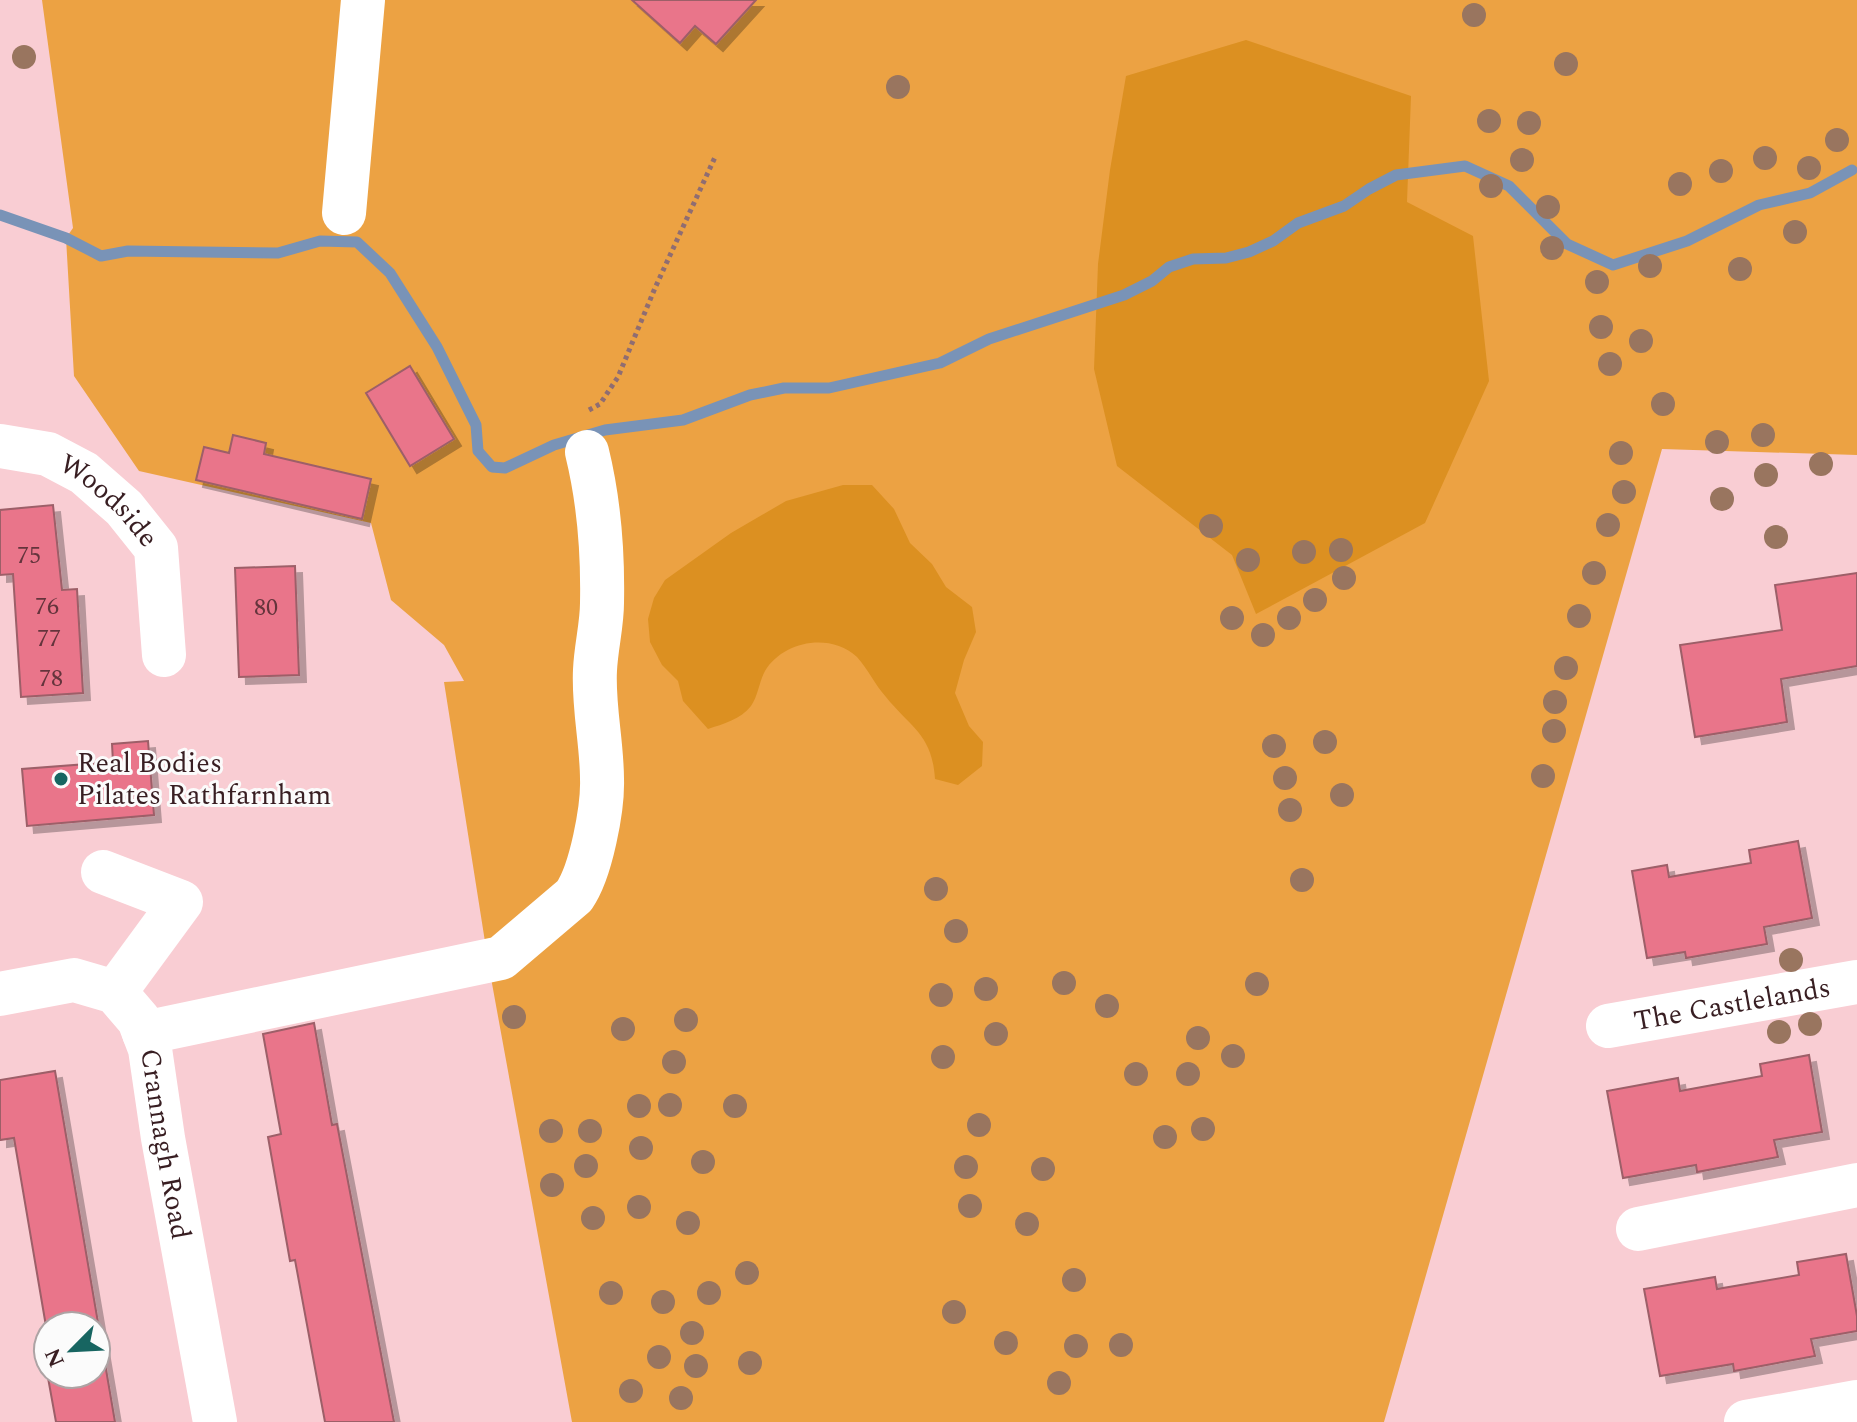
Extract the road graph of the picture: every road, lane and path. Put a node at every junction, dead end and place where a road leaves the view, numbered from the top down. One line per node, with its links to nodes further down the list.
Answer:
1 (363, 0): 3 (street)
2 (716, 155): 4 (path)
3 (344, 213)
4 (583, 433): 12 (street)
5 (0, 446): 6 (street, Woodside)
6 (164, 655)
7 (103, 872): 9 (street)
8 (1857, 982): 11 (street, The Castlelands)
9 (115, 992): 10 (street); 12 (street, Crannagh Road)
10 (0, 994)
11 (1608, 1026)
12 (144, 1033): 16 (street, Crannagh Road)
13 (1857, 1185): 14 (street)
14 (1638, 1229)
15 (1857, 1402): 17 (street)
16 (215, 1422)
17 (1746, 1422)

